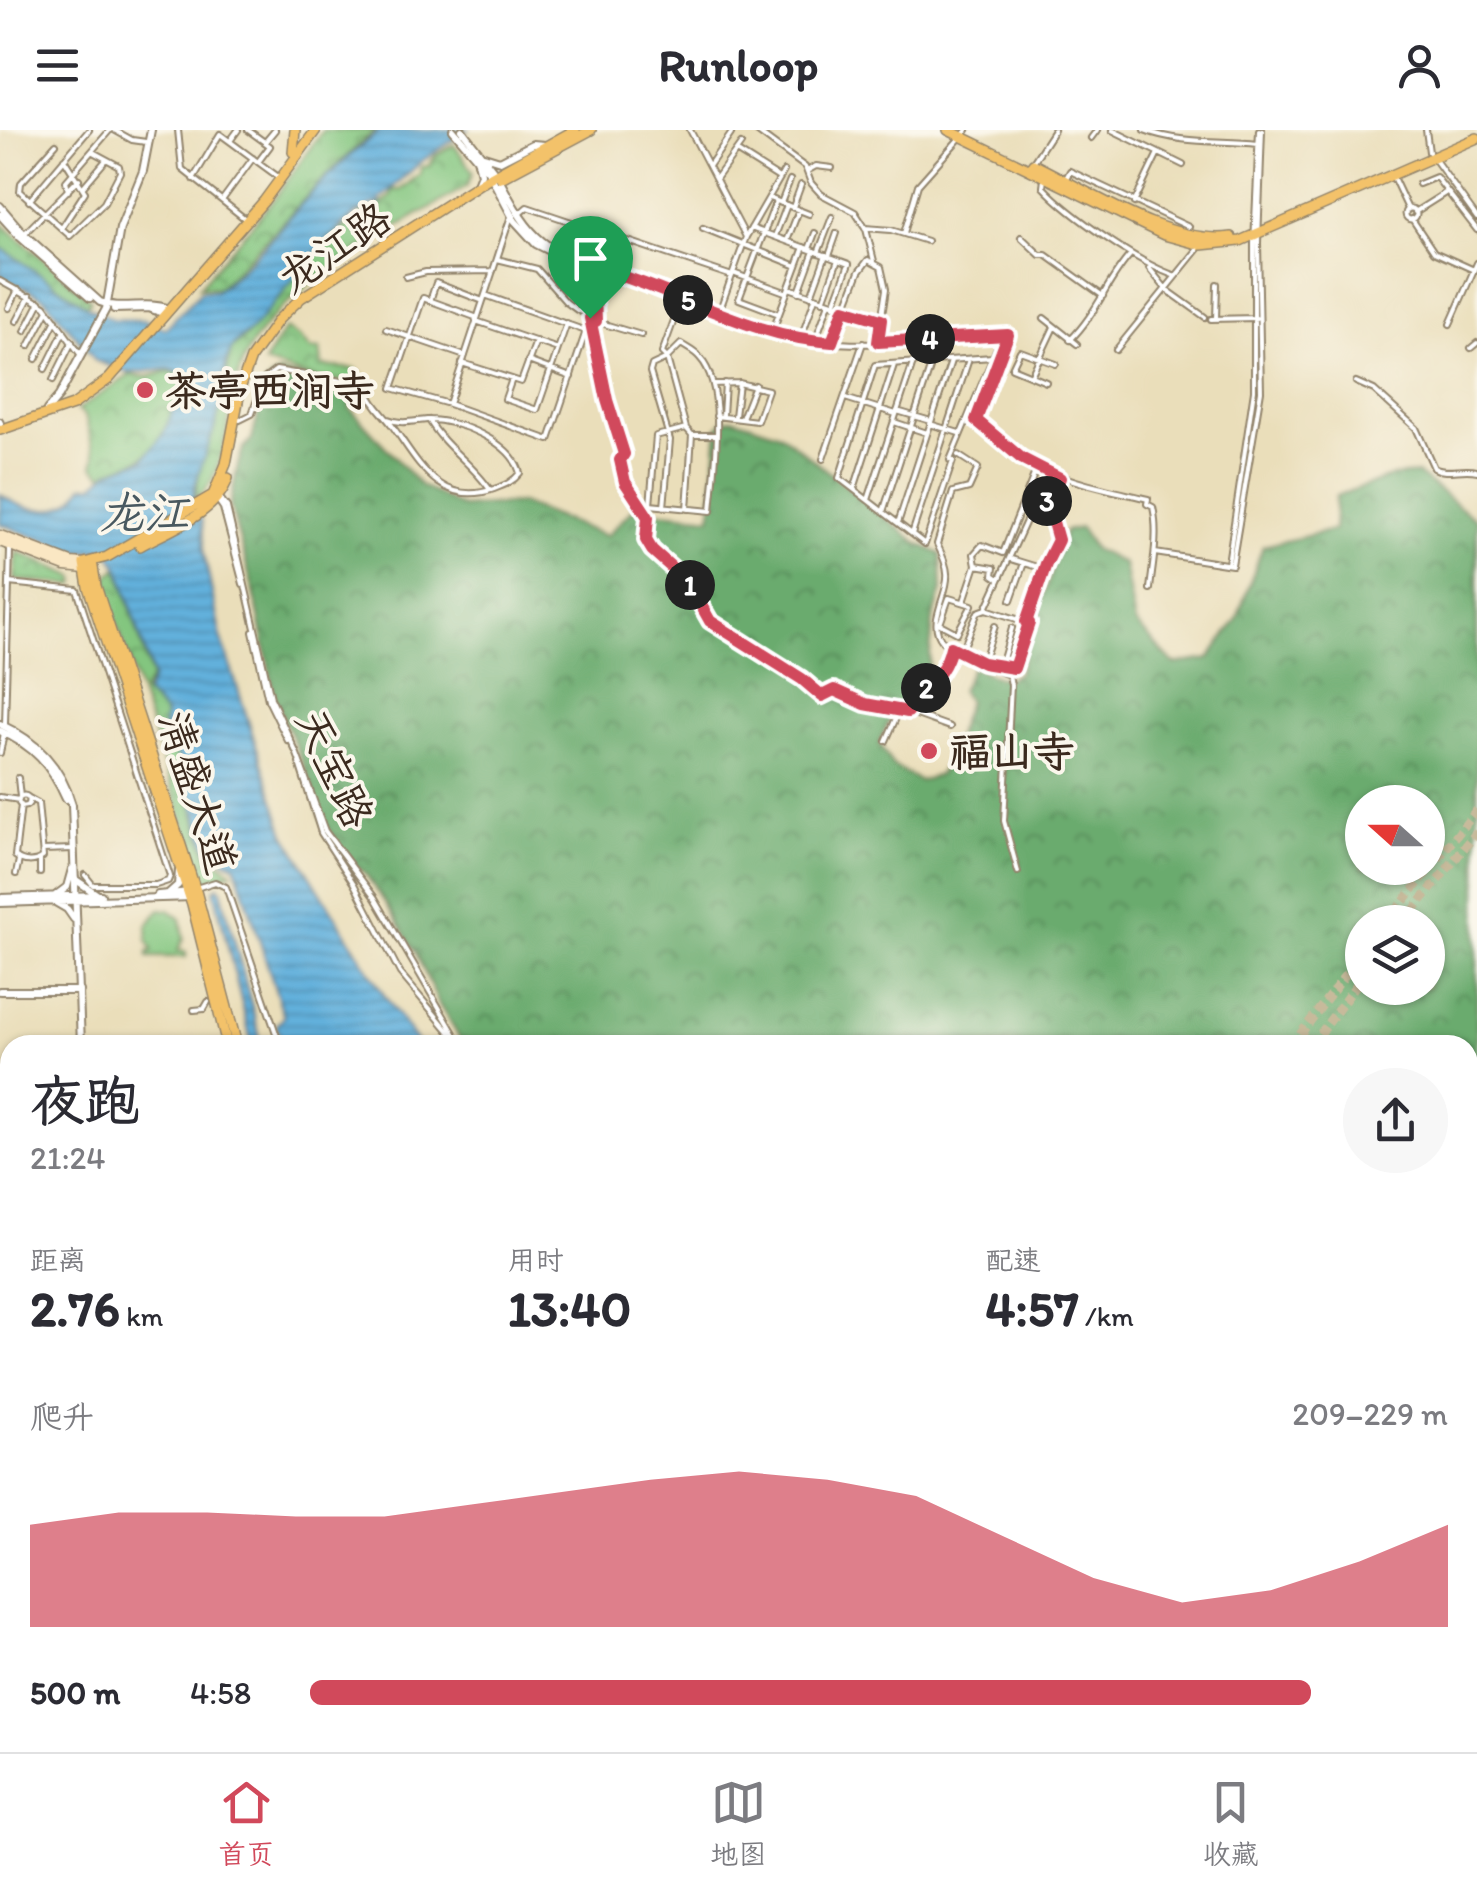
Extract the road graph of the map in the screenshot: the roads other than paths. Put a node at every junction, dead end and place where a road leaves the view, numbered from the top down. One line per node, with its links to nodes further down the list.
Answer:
1 (89, 130): 42 (street)
2 (110, 130): 31 (street); 37 (street)
3 (150, 130): 31 (street)
4 (178, 130): 58 (street)
5 (238, 130): 28 (street)
6 (248, 130): 23 (street)
7 (275, 130): 29 (street)
8 (295, 130): 38 (main road)
9 (313, 130): 38 (main road); 138 (main road)
10 (453, 130): 30 (street)
11 (462, 130): 30 (street)
12 (575, 130): 34 (main road, 龙江路)
13 (591, 130): 54 (main road, 龙江路)
14 (690, 130): 46 (street)
15 (755, 130): 51 (street)
16 (948, 130): 24 (main road)
17 (1054, 130): 45 (street)
18 (1097, 130): 27 (street)
19 (1112, 130): 39 (street)
20 (1144, 130): 35 (street)
21 (1260, 130): 35 (street)
22 (1426, 130): 40 (street)
23 (257, 132): 29 (street)
24 (964, 132): 45 (main road); 55 (main road); 94 (street)
25 (732, 134): 46 (street)
26 (1477, 134): 40 (main road)
27 (1091, 138)
28 (230, 141): 44 (street); 58 (street)
29 (265, 142): 44 (street)
30 (468, 142): 41 (street)
31 (150, 143): 134 (street)
32 (56, 144): 70 (street)
33 (741, 144): 36 (street)
34 (545, 145): 41 (street); 54 (main road, 龙江路)
35 (1260, 145): 92 (street)
36 (736, 151): 56 (street); 59 (street)
37 (93, 152): 43 (street); 50 (street)
38 (293, 152): 53 (main road)
39 (1158, 153): 47 (street); 71 (street)
40 (1431, 154): 52 (main road); 82 (street); 92 (main road)
41 (480, 156): 54 (street); 65 (street)
42 (64, 159): 50 (street); 70 (street)
43 (106, 160): 64 (street); 88 (street)
44 (255, 160): 53 (street); 69 (street)
45 (1032, 164): 61 (main road)
46 (709, 166): 59 (street)
47 (1183, 166)
48 (832, 168): 51 (street)
49 (784, 170): 56 (street)
50 (75, 171): 57 (street); 66 (street)
51 (808, 171): 87 (street)
52 (1392, 175): 74 (street); 92 (main road)
53 (277, 176): 80 (main road)
54 (495, 177): 65 (main road, 龙江路); 79 (street); 211 (main road, 龙江路)
55 (1045, 177): 101 (main road); 104 (street)
56 (780, 178): 68 (street)
57 (79, 179): 64 (street); 66 (street)
58 (193, 179): 69 (street)
59 (716, 179): 98 (street)
60 (790, 180): 72 (street)
61 (1065, 180): 71 (street); 92 (main road)
62 (1419, 184): 67 (street)
63 (802, 185): 72 (street)
64 (82, 187): 88 (street)
65 (472, 190): 231 (main road, 龙江路)
66 (68, 191): 76 (street)
67 (1445, 192): 75 (street); 89 (street)
68 (768, 198): 72 (street); 86 (street)
69 (222, 200): 80 (street)
70 (30, 201): 76 (street)
71 (1134, 202): 84 (street)
72 (787, 205): 77 (street); 90 (street); 96 (street); 99 (street)
73 (0, 206): 95 (street)
74 (1408, 210): 75 (street); 83 (street)
75 (1415, 212): 83 (street)
76 (43, 214): 88 (street); 95 (street)
77 (810, 214)
78 (0, 215): 95 (street)
79 (515, 215): 106 (street); 112 (street); 115 (street); 129 (street)
80 (244, 218): 138 (main road)
81 (832, 218): 102 (street)
82 (1477, 218)
83 (1412, 220): 114 (street)
84 (1189, 227)
85 (703, 228): 98 (street)
86 (751, 228): 90 (street); 98 (street)
87 (865, 228): 94 (street); 108 (street)
88 (61, 229)
89 (1477, 230)
90 (764, 232): 96 (street); 103 (street)
91 (838, 232): 105 (street)
92 (1257, 232): 101 (main road); 142 (street)
93 (815, 233): 102 (street)
94 (904, 233): 100 (street)
95 (22, 236): 134 (street)
96 (775, 236): 99 (street)
97 (1020, 237): 126 (street)
98 (745, 240): 103 (street); 115 (street)
99 (787, 241): 102 (street)
100 (927, 241)
101 (1201, 245): 117 (street)
102 (811, 250): 105 (street); 110 (street); 124 (street)
103 (757, 252): 110 (street); 118 (street)
104 (1130, 254): 111 (street); 126 (street)
105 (827, 256): 107 (street); 127 (street)
106 (498, 259): 113 (street); 143 (street)
107 (838, 260): 132 (street); 132 (street)
108 (874, 261): 135 (street); 145 (street)
109 (1477, 263): 114 (street)
110 (797, 266): 123 (street)
111 (1149, 267): 117 (street); 121 (street)
112 (594, 268): 129 (street); 143 (street)
113 (494, 270): 116 (street); 128 (street)
114 (1474, 270): 149 (street)
115 (732, 275): 118 (street); 137 (street)
116 (406, 276)
117 (1176, 276): 121 (street)
118 (747, 278): 123 (street); 139 (street)
119 (0, 281): 122 (street)
120 (1216, 284): 141 (street)
121 (1166, 289): 141 (street); 171 (street)
122 (18, 290): 125 (street); 133 (street)
123 (788, 290): 124 (street); 139 (street)
124 (799, 292): 127 (street)
125 (30, 296): 131 (street); 146 (street)
126 (1103, 296): 158 (street)
127 (813, 297): 132 (street); 157 (street)
128 (484, 298): 130 (street); 147 (street); 148 (street)
129 (682, 298): 137 (street); 175 (street)
130 (430, 301): 147 (street); 156 (street)
131 (40, 302): 136 (street); 153 (street)
132 (829, 303): 135 (street); 160 (street)
133 (9, 308)
134 (106, 308): 138 (street); 172 (street)
135 (844, 309): 145 (street); 162 (street)
136 (48, 310): 144 (street); 168 (street)
137 (719, 312): 152 (street)
138 (164, 314): 188 (main road)
139 (779, 314): 152 (street)
140 (1044, 318): 150 (street)
141 (1210, 318): 142 (street)
142 (1259, 318): 241 (street)
143 (593, 319): 155 (street); 263 (street)
144 (56, 320): 154 (street); 178 (street)
145 (881, 320): 163 (street)
146 (17, 321)
147 (476, 321): 159 (street); 173 (street)
148 (567, 323): 170 (street); 190 (street)
149 (1450, 324)
150 (1054, 327): 158 (street); 176 (street)
151 (386, 328): 156 (street)
152 (773, 330): 157 (street)
153 (25, 331)
154 (64, 332): 161 (street); 186 (street)
155 (641, 335)
156 (410, 338): 173 (street); 200 (street)
157 (800, 338): 160 (street)
158 (1070, 340): 166 (street)
159 (536, 341): 170 (street); 180 (street)
160 (815, 341): 162 (street)
161 (72, 342): 172 (street); 192 (street)
162 (832, 342): 164 (street)
163 (878, 342): 164 (street); 226 (street)
164 (863, 343): 199 (street)
165 (1477, 343): 169 (street)
166 (1077, 344)
167 (998, 345): 174 (street)
168 (29, 346)
169 (1471, 348)
170 (558, 349): 187 (street)
171 (1116, 350)
172 (81, 353): 203 (street)
173 (465, 356): 182 (street)
174 (993, 357): 177 (street); 221 (street)
175 (667, 358): 197 (street); 216 (street); 219 (street)
176 (1038, 358): 185 (street); 189 (street); 189 (street)
177 (970, 359): 179 (street); 218 (street)
178 (36, 360)
179 (951, 360): 181 (street); 214 (street)
180 (528, 361): 187 (street); 191 (street)
181 (932, 362): 183 (street); 208 (street)
182 (462, 363): 191 (street); 200 (street)
183 (913, 363): 184 (street); 204 (street)
184 (895, 364): 201 (street); 202 (street)
185 (1056, 364)
186 (45, 369)
187 (550, 370): 190 (street); 191 (street)
188 (113, 372): 203 (main road); 215 (main road)
189 (1031, 376): 193 (street)
190 (572, 377): 200 (street)
191 (512, 379)
192 (53, 380)
193 (1046, 382)
194 (1356, 382): 227 (street)
195 (725, 383): 196 (street); 197 (street); 205 (street)
196 (739, 383): 198 (street); 207 (street)
197 (713, 384): 206 (street)
198 (755, 385): 209 (street); 209 (street)
199 (845, 398): 201 (street); 225 (street)
200 (449, 404)
201 (863, 404): 202 (street); 229 (street)
202 (880, 409): 204 (street); 229 (street)
203 (47, 410): 215 (main road)
204 (897, 412): 208 (street); 213 (street)
205 (723, 415): 206 (street); 207 (street)
206 (715, 416): 223 (street)
207 (734, 416): 209 (street)
208 (914, 416): 214 (street); 217 (street)
209 (742, 418)
210 (388, 419): 211 (street); 212 (street); 230 (street)
211 (240, 420): 231 (main road, 龙江路)
212 (429, 420): 230 (street); 230 (street)
213 (894, 422): 217 (street); 232 (street)
214 (930, 423): 218 (street); 220 (street)
215 (0, 424)
216 (686, 428): 219 (street); 222 (street)
217 (910, 428): 220 (street); 236 (street)
218 (946, 429): 221 (street); 238 (street)
219 (669, 433): 234 (street); 234 (street)
220 (927, 433): 237 (street)
221 (961, 434): 238 (street)
222 (692, 435): 223 (street); 235 (street)
223 (716, 435): 235 (street)
224 (958, 455): 258 (street)
225 (823, 460)
226 (1036, 467): 228 (street); 246 (street)
227 (1477, 471)
228 (1060, 478): 233 (street); 241 (street)
229 (854, 489): 232 (street)
230 (490, 490)
231 (216, 496): 244 (main road, 龙江路); 303 (street, 天宝路); 304 (street, 天宝路)
232 (868, 500): 236 (street)
233 (1047, 501): 242 (street); 245 (street)
234 (664, 507): 235 (street)
235 (687, 508)
236 (883, 512): 237 (street)
237 (898, 523): 238 (street)
238 (912, 534)
239 (0, 538): 240 (main road, 龙江路); 244 (main road, 龙江路)
240 (10, 546): 247 (main road, 龙江路); 249 (street)
241 (1154, 553): 251 (street)
242 (1010, 559): 243 (street); 248 (street)
243 (1024, 563): 245 (street); 253 (street)
244 (97, 564): 247 (main road, 龙江路); 250 (main road, 清盛大道); 250 (main road)
245 (1046, 564): 255 (street)
246 (976, 565): 248 (street); 252 (street)
247 (73, 569): 250 (main road)
248 (999, 578): 254 (street)
249 (10, 583): 250 (street); 266 (street)
250 (87, 586): 262 (main road, 清盛大道); 286 (main road, 清盛大道)
251 (1150, 590)
252 (964, 600): 252 (street)
253 (1011, 600)
254 (986, 609): 255 (street); 259 (street)
255 (1026, 622): 261 (street)
256 (995, 626): 260 (street)
257 (1012, 628): 261 (street)
258 (951, 647): 259 (street); 264 (street)
259 (959, 654): 260 (street); 279 (street)
260 (983, 663): 261 (street)
261 (1001, 666)
262 (119, 698): 275 (main road, 清盛大道); 283 (street)
263 (900, 709): 264 (street); 267 (street)
264 (908, 712): 265 (street)
265 (950, 727)
266 (2, 728): 268 (street); 273 (street)
267 (886, 741)
268 (0, 753)
269 (18, 778): 272 (street)
270 (0, 797): 272 (street)
271 (29, 798): 272 (street); 272 (street); 274 (street)
272 (20, 800): 276 (street)
273 (74, 849): 274 (street); 278 (street); 284 (street)
274 (43, 850): 277 (street)
275 (178, 859): 285 (street); 286 (main road, 清盛大道)
276 (19, 860): 277 (street); 281 (street)
277 (40, 860): 280 (street)
278 (72, 869): 289 (street); 290 (street)
279 (1018, 872)
280 (40, 873)
281 (16, 874)
282 (85, 875): 283 (street)
283 (169, 879): 285 (street)
284 (76, 880): 287 (street); 290 (street)
285 (178, 884): 288 (street)
286 (194, 893): 288 (street); 293 (main road, 清盛大道); 301 (main road, 清盛大道); 302 (street)
287 (99, 898): 288 (street); 290 (street); 294 (street)
288 (166, 898): 293 (street)
289 (53, 899): 290 (street); 291 (street); 292 (street)
290 (75, 899): 292 (street); 294 (street)
291 (0, 900)
292 (74, 918): 296 (street)
293 (198, 928): 300 (main road, 清盛大道)
294 (79, 933): 296 (street)
295 (0, 991): 296 (street)
296 (78, 991): 299 (street)
297 (208, 1002): 298 (street)
298 (194, 1010)
299 (79, 1035)
300 (225, 1035)
301 (234, 1035)
302 (277, 1035)
303 (451, 1035)
304 (454, 1035)

